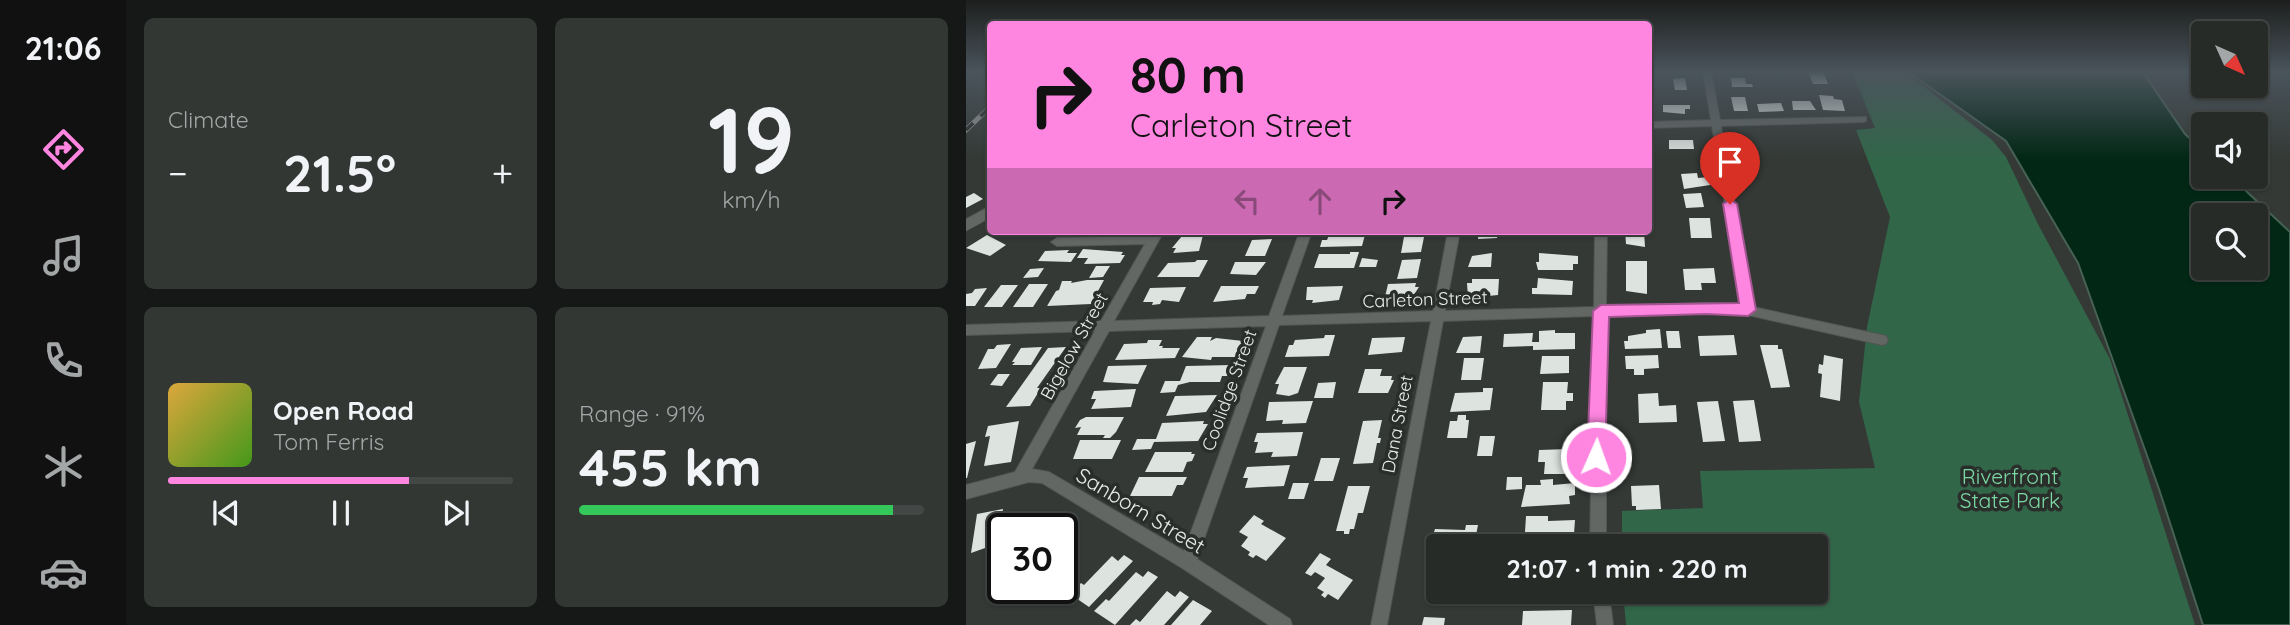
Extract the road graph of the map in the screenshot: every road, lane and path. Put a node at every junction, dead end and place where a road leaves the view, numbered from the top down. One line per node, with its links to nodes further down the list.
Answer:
1 (1712, 100): 3 (street)
2 (1863, 119): 3 (street)
3 (1716, 124): 4 (street); 12 (street)
4 (1652, 125)
5 (987, 213): 6 (main road)
6 (966, 226)
7 (1305, 235): 15 (street, Coolidge Street)
8 (1453, 235): 14 (street, Dana Street)
9 (1601, 235): 13 (street)
10 (1155, 236): 11 (street); 16 (street, Bigelow Street)
11 (1057, 242)
12 (1748, 310): 13 (street, Carleton Street); 18 (street, Carleton Street)
13 (1601, 311): 14 (street, Carleton Street); 21 (street)
14 (1437, 317): 15 (street, Carleton Street); 25 (street, Dana Street)
15 (1273, 321): 16 (street, Carleton Street); 22 (street, Coolidge Street)
16 (1106, 324): 17 (street, Carleton Street); 19 (street, Bigelow Street)
17 (966, 330)
18 (1882, 340)
19 (1020, 477): 20 (street, Sanborn Street); 22 (street, Sanborn Street)
20 (966, 492)
21 (1598, 534)
22 (1188, 562): 24 (street, Sanborn Street)
23 (1602, 604): 26 (street)
24 (1284, 625)
25 (1379, 625)
26 (1605, 625)

